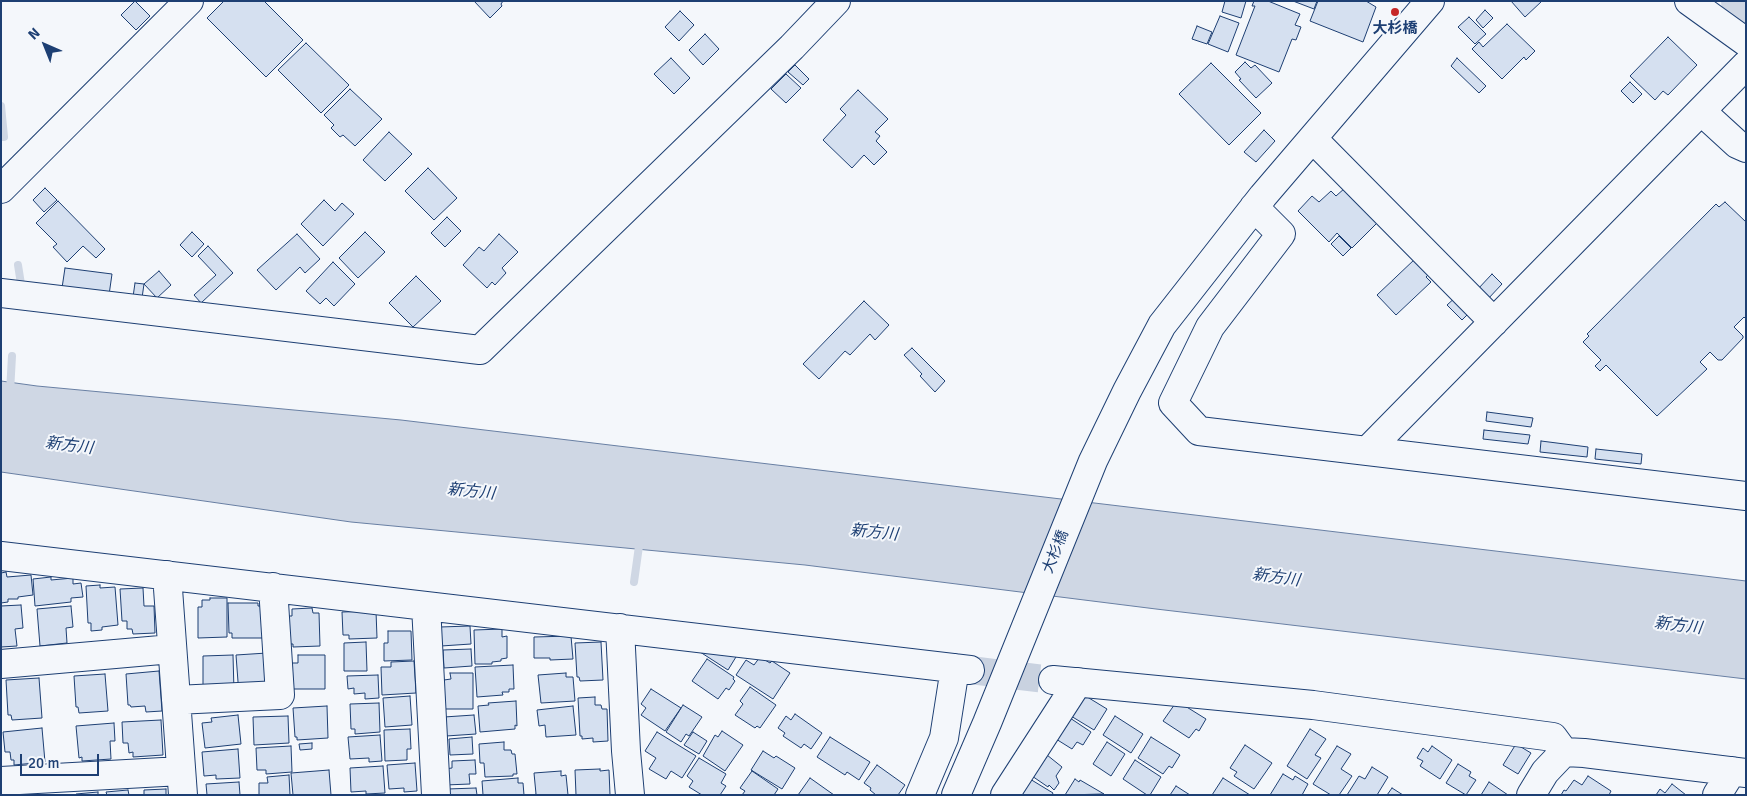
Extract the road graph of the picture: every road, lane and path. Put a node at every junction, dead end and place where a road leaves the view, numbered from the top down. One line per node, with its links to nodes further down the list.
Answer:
1 (189, 1): 10 (street)
2 (836, 1): 12 (street)
3 (1430, 1): 8 (street, 大杉橋)
4 (1689, 1): 5 (street)
5 (1746, 42)
6 (1746, 65): 7 (street)
7 (1701, 111): 9 (street); 13 (street)
8 (1313, 139): 11 (street, 大杉橋); 13 (street)
9 (1746, 148)
10 (3, 177)
11 (1254, 207): 14 (street); 31 (street, 大杉橋)
12 (1, 293)
13 (1494, 322): 14 (street)
14 (1367, 451): 15 (street)
15 (1746, 496)
16 (1, 556): 17 (street)
17 (167, 575): 18 (street); 21 (street)
18 (273, 587): 19 (street); 23 (street)
19 (426, 606): 20 (street); 28 (street)
20 (620, 628): 29 (street); 30 (street)
21 (172, 649): 22 (street); 23 (street)
22 (1, 664)
23 (176, 700): 27 (street)
24 (1564, 752): 25 (street); 32 (street); 33 (street)
25 (1739, 772): 34 (street)
26 (1, 781): 27 (street)
27 (182, 783)
28 (436, 795)
29 (630, 795)
30 (920, 795)
31 (956, 795)
32 (1005, 795)
33 (1530, 795)
34 (1717, 795)

